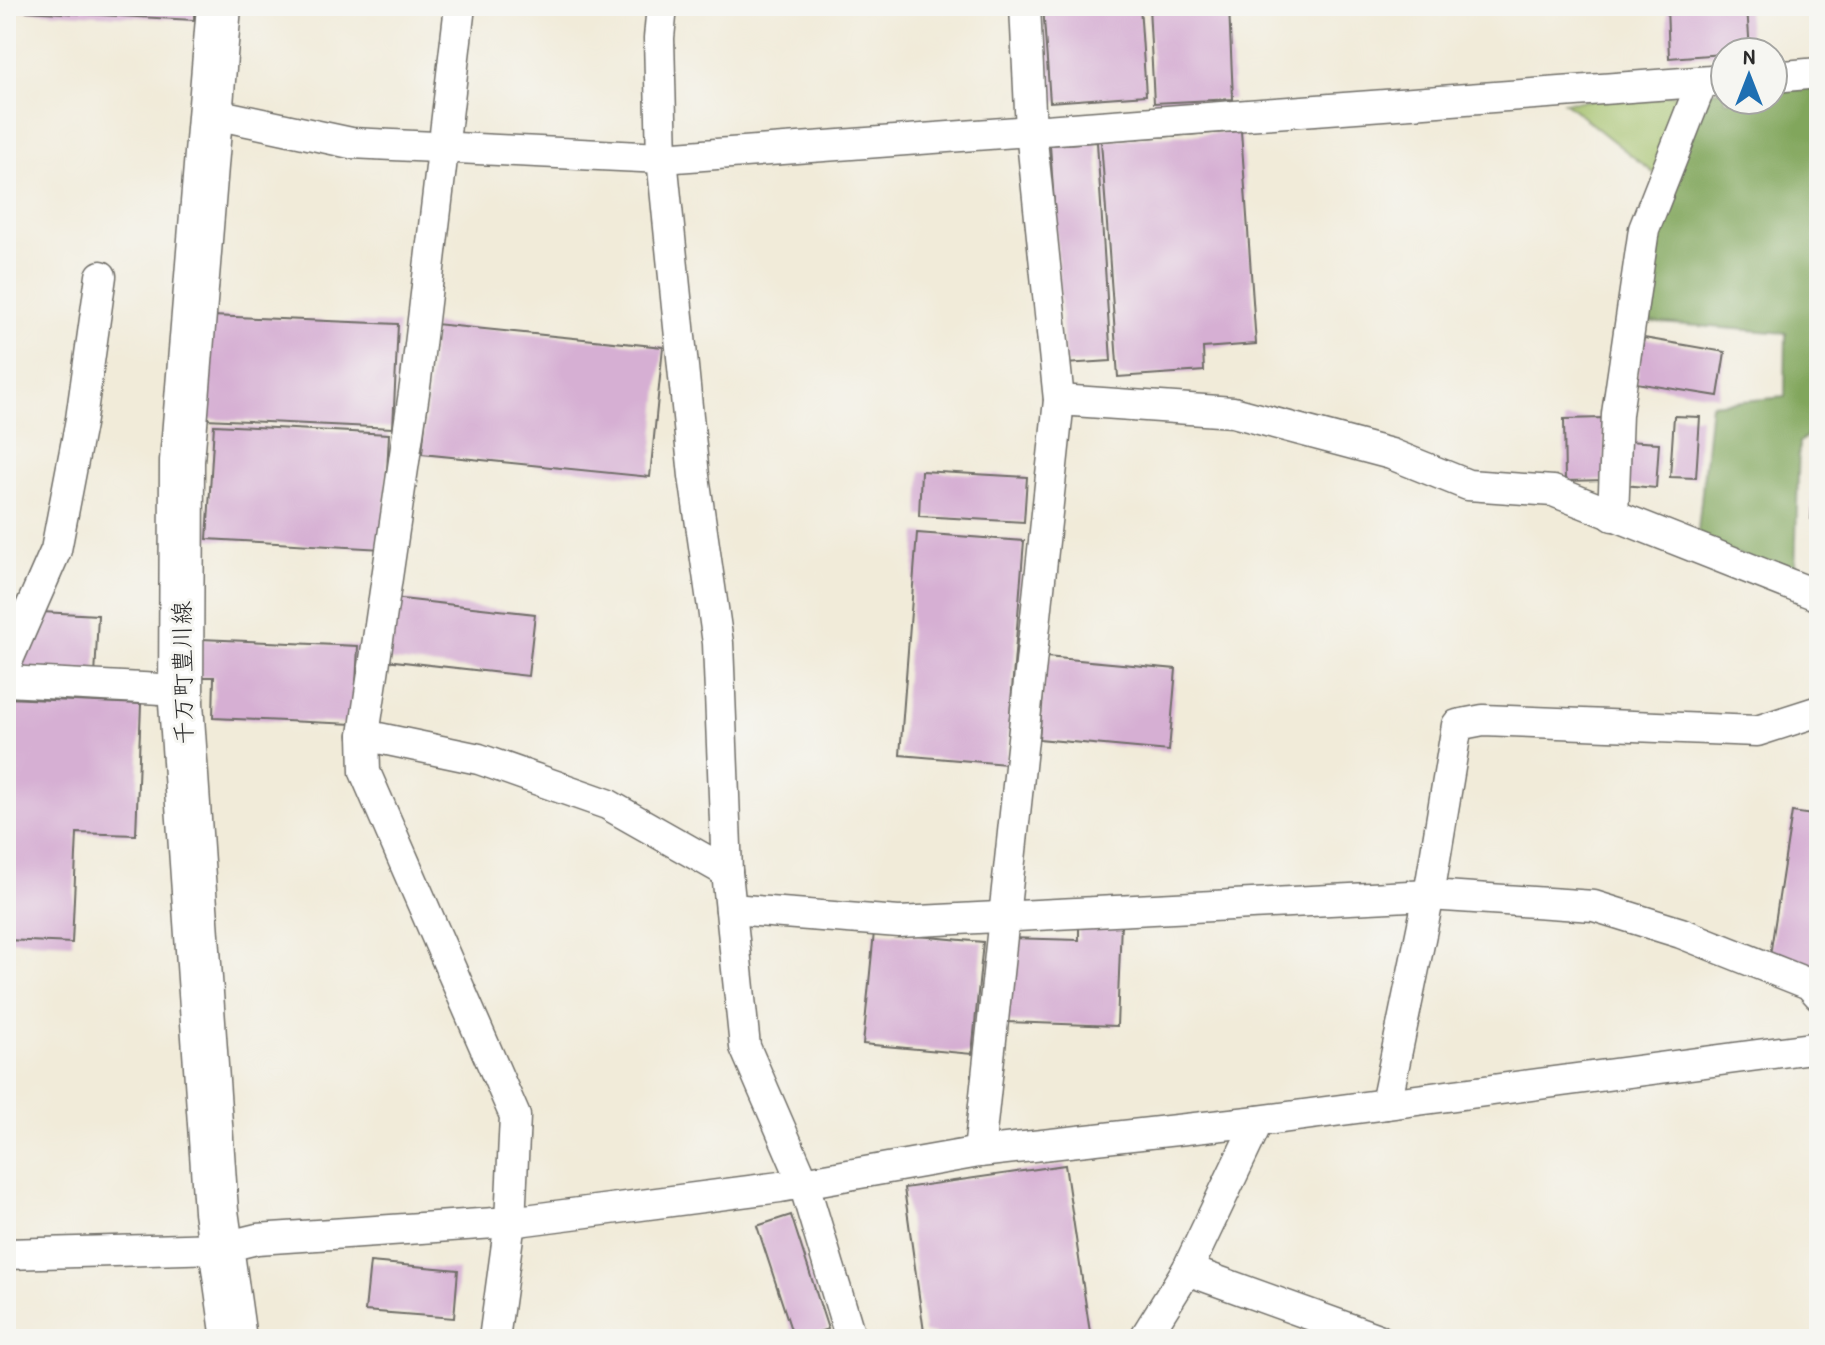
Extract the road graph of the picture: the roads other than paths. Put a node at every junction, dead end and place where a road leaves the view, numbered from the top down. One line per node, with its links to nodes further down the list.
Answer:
1 (219, 6): 9 (main road, 千万町豊川線)
2 (460, 6): 11 (street)
3 (662, 6): 12 (street)
4 (1025, 6): 10 (street)
5 (1819, 73): 6 (street)
6 (1789, 76)
7 (1709, 81): 10 (street)
8 (1709, 90): 15 (street)
9 (210, 113): 11 (street); 19 (main road, 千万町豊川線)
10 (1031, 131): 12 (street); 14 (street)
11 (445, 147): 12 (street); 21 (street)
12 (662, 158): 22 (street)
13 (101, 276): 17 (street)
14 (1059, 400): 15 (street); 25 (street)
15 (1613, 516): 16 (street)
16 (1819, 596)
17 (6, 664)
18 (6, 681): 19 (street)
19 (181, 690): 33 (main road, 千万町豊川線)
20 (1819, 711): 23 (street)
21 (364, 735): 22 (street); 32 (street)
22 (727, 872): 24 (street)
23 (1429, 895): 25 (street); 26 (street); 28 (street)
24 (731, 909): 25 (street); 31 (street)
25 (1004, 918): 30 (street)
26 (1819, 995)
27 (1819, 1047): 28 (street)
28 (1386, 1104): 29 (street)
29 (1258, 1121): 30 (street); 35 (street)
30 (979, 1152): 31 (street)
31 (803, 1181): 32 (street); 38 (street)
32 (510, 1222): 33 (street); 37 (street)
33 (220, 1248): 34 (street); 36 (main road, 千万町豊川線)
34 (6, 1254)
35 (1187, 1270): 39 (street); 40 (street)
36 (234, 1339)
37 (494, 1339)
38 (851, 1339)
39 (1144, 1339)
40 (1378, 1339)

